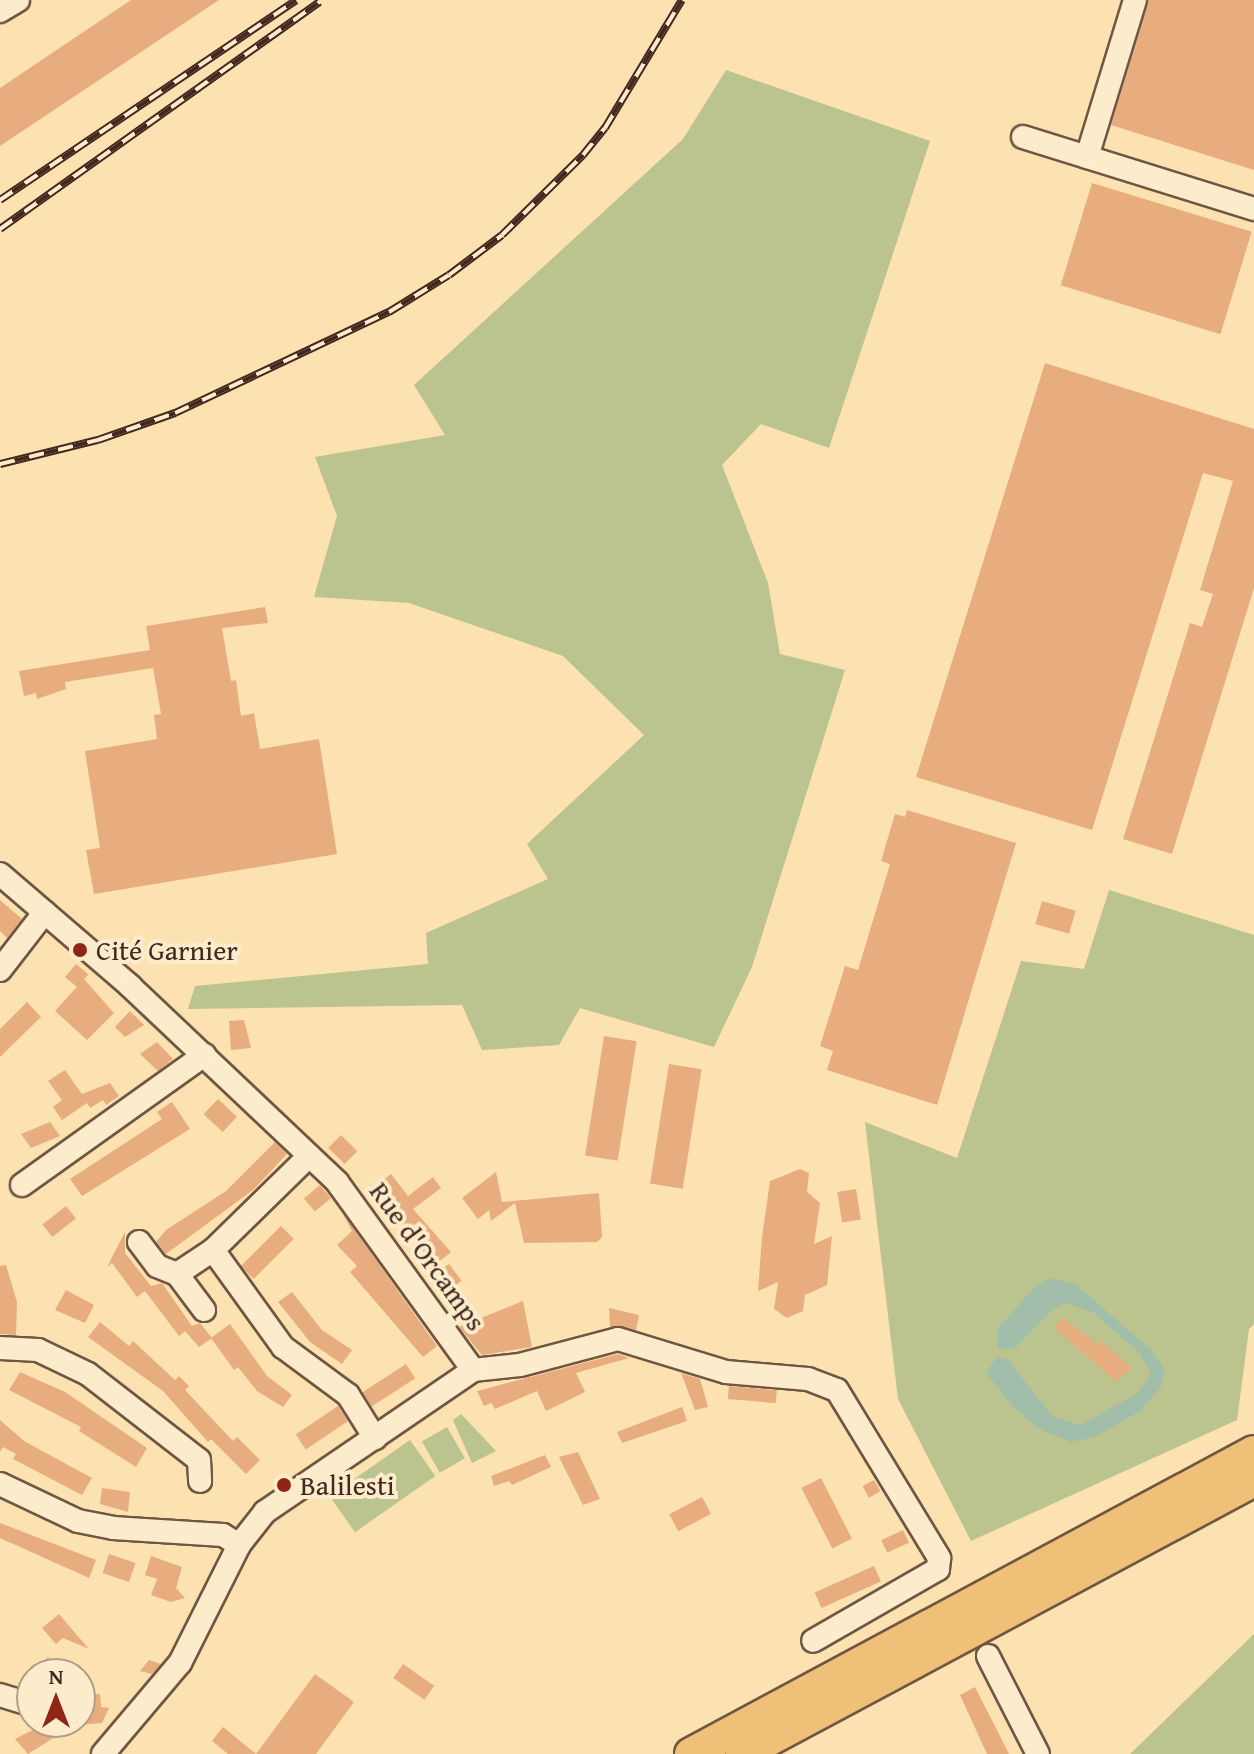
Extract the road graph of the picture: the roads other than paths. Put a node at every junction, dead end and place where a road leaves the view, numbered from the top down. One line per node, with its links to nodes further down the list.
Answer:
1 (18, 0): 3 (street)
2 (1135, 0): 5 (street)
3 (0, 11)
4 (1023, 137): 5 (street)
5 (1087, 157): 6 (street)
6 (1254, 209)
7 (0, 874): 8 (street, Rue d'Orcamps)
8 (45, 912): 9 (street); 10 (street, Rue d'Orcamps)
9 (0, 970)
10 (204, 1055): 11 (street, Rue d'Orcamps); 12 (street)
11 (309, 1156): 14 (street); 18 (street, Rue d'Orcamps)
12 (22, 1185)
13 (139, 1242): 15 (street)
14 (213, 1250): 15 (street); 19 (street)
15 (177, 1274): 16 (street)
16 (204, 1310)
17 (0, 1348): 22 (street)
18 (473, 1370): 19 (street); 25 (street, Rue d'Orcamps)
19 (375, 1438): 24 (street)
20 (1254, 1452): 28 (highway)
21 (1254, 1480): 29 (highway)
22 (200, 1481)
23 (0, 1484): 24 (street)
24 (239, 1545): 27 (street)
25 (813, 1641)
26 (988, 1656): 30 (street)
27 (103, 1754)
28 (691, 1754)
29 (742, 1754)
30 (1038, 1754)

